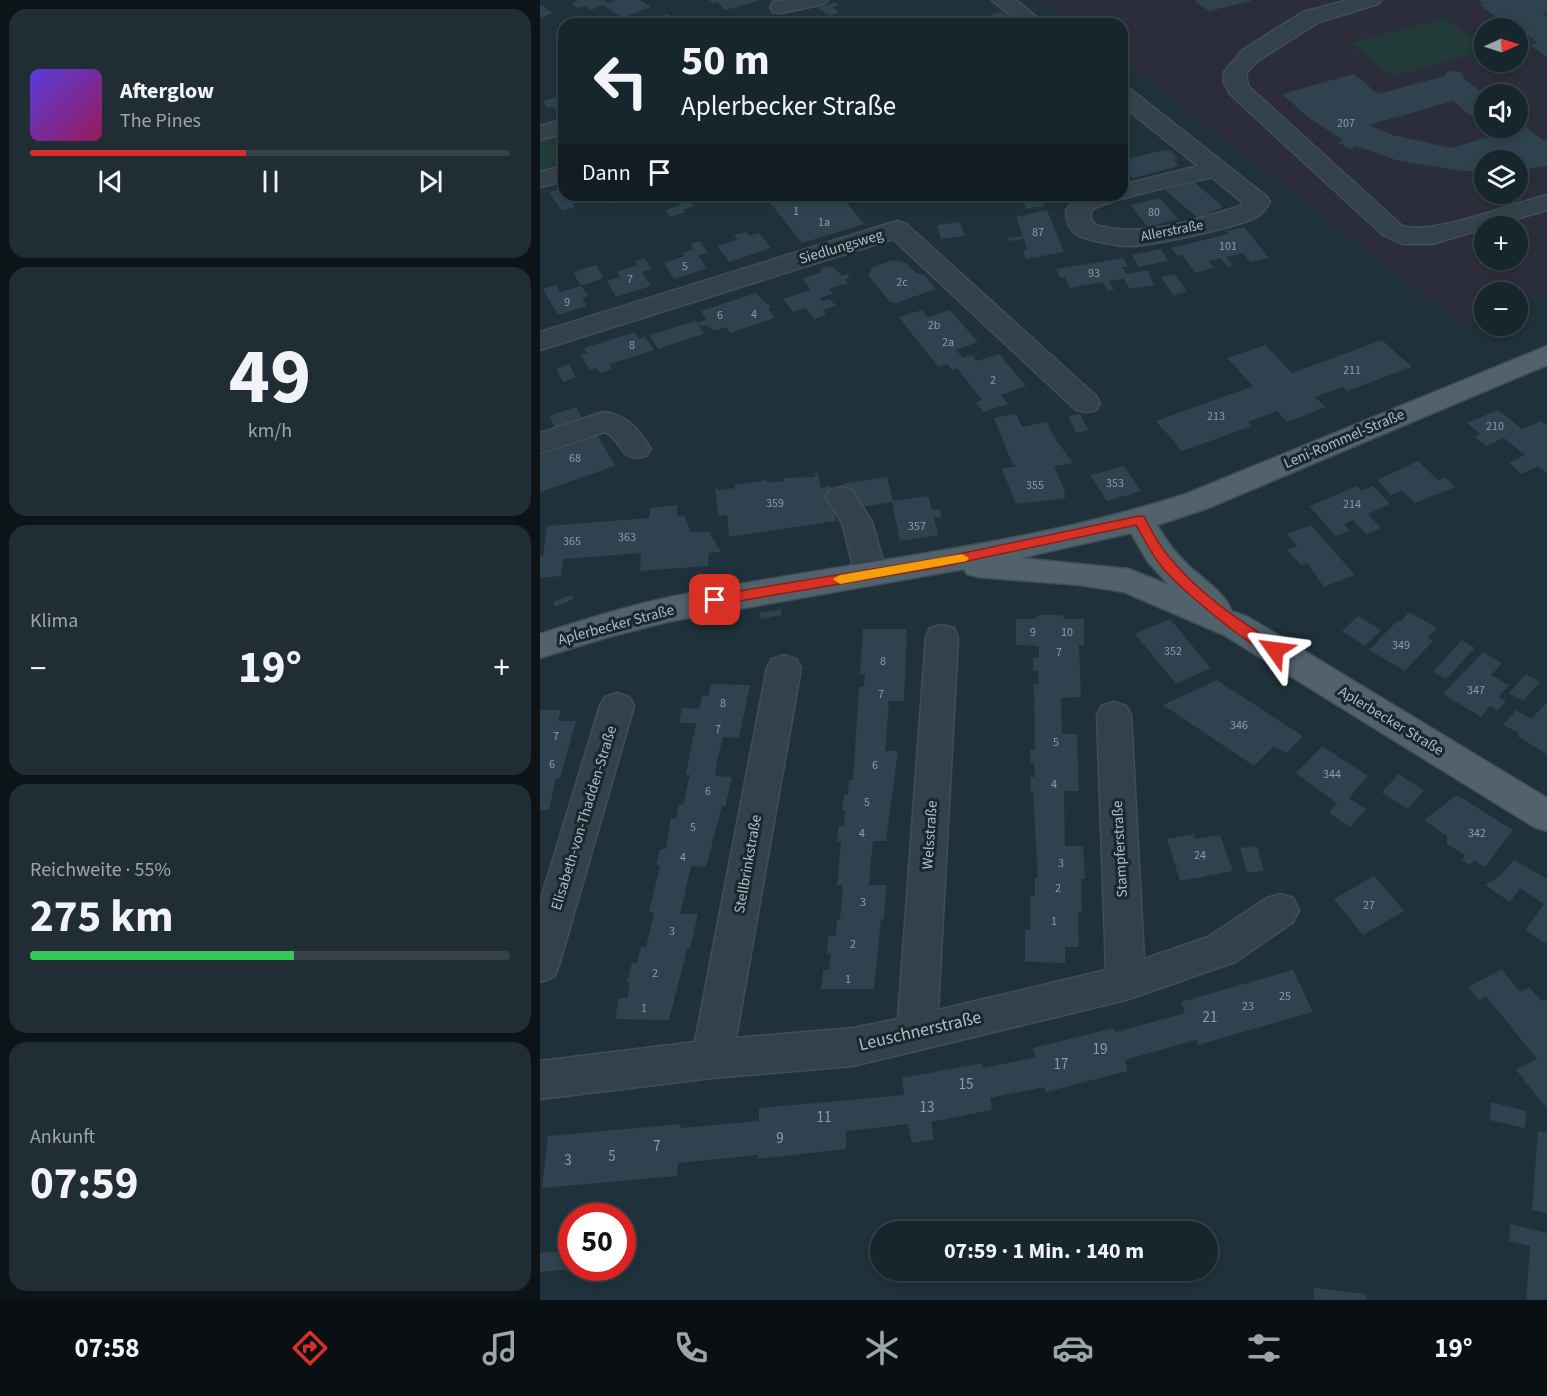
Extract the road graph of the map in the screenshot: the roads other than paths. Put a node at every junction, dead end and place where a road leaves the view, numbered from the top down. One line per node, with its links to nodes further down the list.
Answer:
1 (817, 0): 4 (street)
2 (1003, 0): 5 (street)
3 (1371, 0): 14 (street)
4 (782, 8)
5 (1026, 18)
6 (1128, 100): 9 (street, Allerstraße)
7 (558, 128): 8 (street)
8 (540, 133)
9 (1216, 169): 12 (street); 13 (street, Allerstraße)
10 (558, 175): 11 (street)
11 (540, 180)
12 (1128, 191)
13 (1089, 201)
14 (1547, 202)
15 (540, 341): 17 (street, Siedlungsweg)
16 (1547, 355): 21 (main road, Leni-Rommel-Straße)
17 (1086, 403)
18 (540, 443): 19 (street)
19 (636, 449)
20 (841, 496): 23 (street)
21 (1139, 520): 22 (main road, Aplerbecker Straße); 24 (main road); 25 (main road, Aplerbecker Straße)
22 (940, 563): 23 (main road, Aplerbecker Straße); 24 (main road, Aplerbecker Straße)
23 (871, 574): 27 (main road, Aplerbecker Straße)
24 (1129, 581): 25 (main road, Aplerbecker Straße)
25 (1236, 626): 31 (main road, Aplerbecker Straße)
26 (942, 637): 35 (street, Welsstraße)
27 (540, 646)
28 (784, 668): 36 (street, Stellbrinkstraße)
29 (617, 706): 33 (street, Elisabeth-von-Thadden-Straße)
30 (1114, 715): 34 (street, Stampferstraße)
31 (1547, 816)
32 (1280, 910): 34 (street, Leuschnerstraße)
33 (540, 965)
34 (1126, 983): 35 (street, Leuschnerstraße)
35 (917, 1033): 36 (street, Leuschnerstraße)
36 (712, 1059): 37 (street, Leuschnerstraße)
37 (540, 1080)

